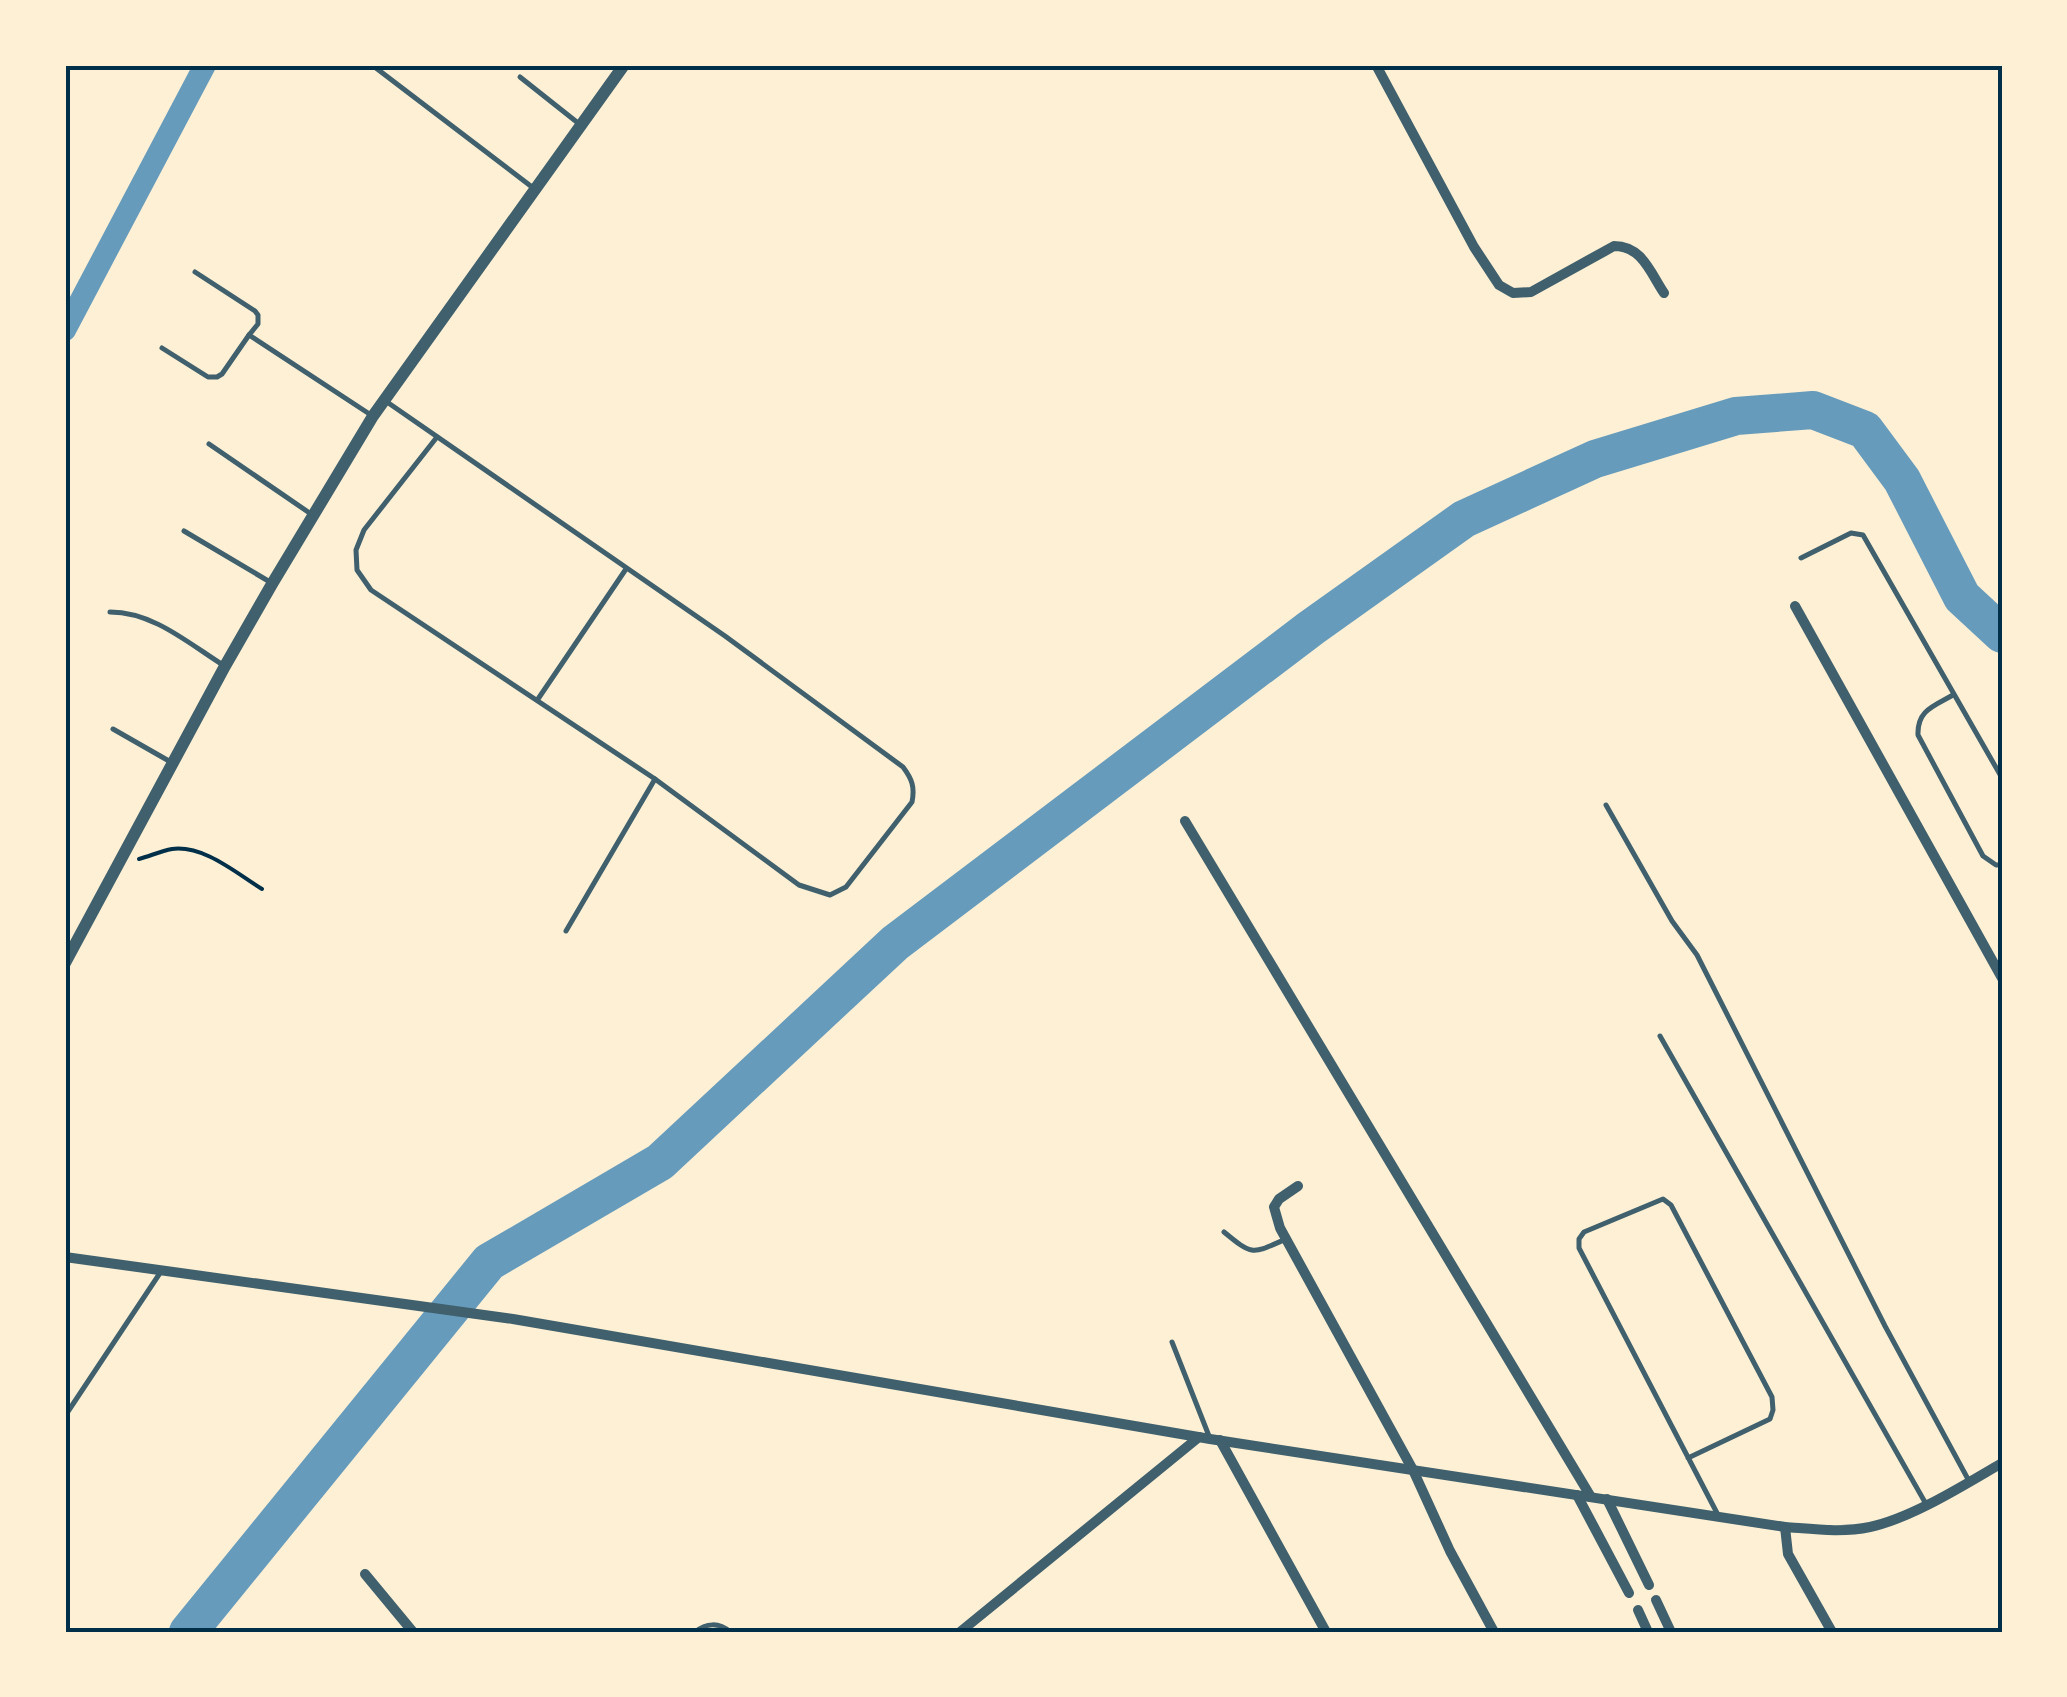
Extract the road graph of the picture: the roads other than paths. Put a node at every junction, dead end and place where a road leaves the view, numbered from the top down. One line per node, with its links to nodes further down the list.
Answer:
1 (372, 65): 6 (lane)
2 (624, 65): 5 (street)
3 (1376, 65): 8 (street)
4 (520, 76): 5 (lane)
5 (580, 125): 6 (street)
6 (534, 189): 11 (street)
7 (195, 272): 9 (lane)
8 (1664, 294)
9 (249, 335): 10 (lane); 12 (lane)
10 (162, 348)
11 (385, 400): 12 (street); 13 (lane)
12 (373, 416): 15 (street)
13 (437, 437): 18 (lane); 24 (lane)
14 (209, 444): 15 (lane)
15 (313, 516): 19 (street)
16 (184, 531): 19 (lane)
17 (1801, 558): 23 (lane)
18 (626, 569): 24 (lane); 28 (lane)
19 (272, 584): 22 (street)
20 (1795, 606): 34 (street)
21 (110, 612): 22 (lane)
22 (225, 666): 26 (street)
23 (1953, 694): 27 (lane); 31 (lane)
24 (538, 700): 28 (lane)
25 (113, 729): 26 (lane)
26 (172, 762): 33 (street)
27 (2002, 778)
28 (655, 780): 32 (lane)
29 (1606, 805): 47 (lane)
30 (1185, 820): 49 (street)
31 (2002, 865)
32 (566, 931)
33 (65, 963)
34 (2002, 978)
35 (1660, 1036): 51 (lane)
36 (1298, 1186): 38 (street)
37 (1224, 1232): 38 (lane)
38 (1286, 1239): 46 (street)
39 (65, 1257): 40 (street)
40 (161, 1271): 42 (lane); 43 (street)
41 (1172, 1342): 43 (lane)
42 (65, 1416)
43 (1210, 1439): 46 (street); 62 (street); 63 (street)
44 (1688, 1458): 44 (lane); 52 (lane)
45 (2000, 1468): 47 (street)
46 (1413, 1470): 48 (street); 64 (street)
47 (1969, 1481): 51 (street)
48 (1577, 1495): 49 (street); 56 (street)
49 (1592, 1497): 50 (street)
50 (1608, 1500): 52 (street); 55 (street)
51 (1926, 1504): 53 (street)
52 (1719, 1518): 53 (street)
53 (1785, 1527): 67 (street)
54 (365, 1574): 59 (street)
55 (1649, 1585)
56 (1629, 1594)
57 (1656, 1600): 66 (street)
58 (1638, 1610): 65 (street)
59 (413, 1632)
60 (695, 1632): 61 (lane)
61 (730, 1632)
62 (960, 1632)
63 (1326, 1632)
64 (1494, 1632)
65 (1648, 1632)
66 (1671, 1632)
67 (1832, 1632)

